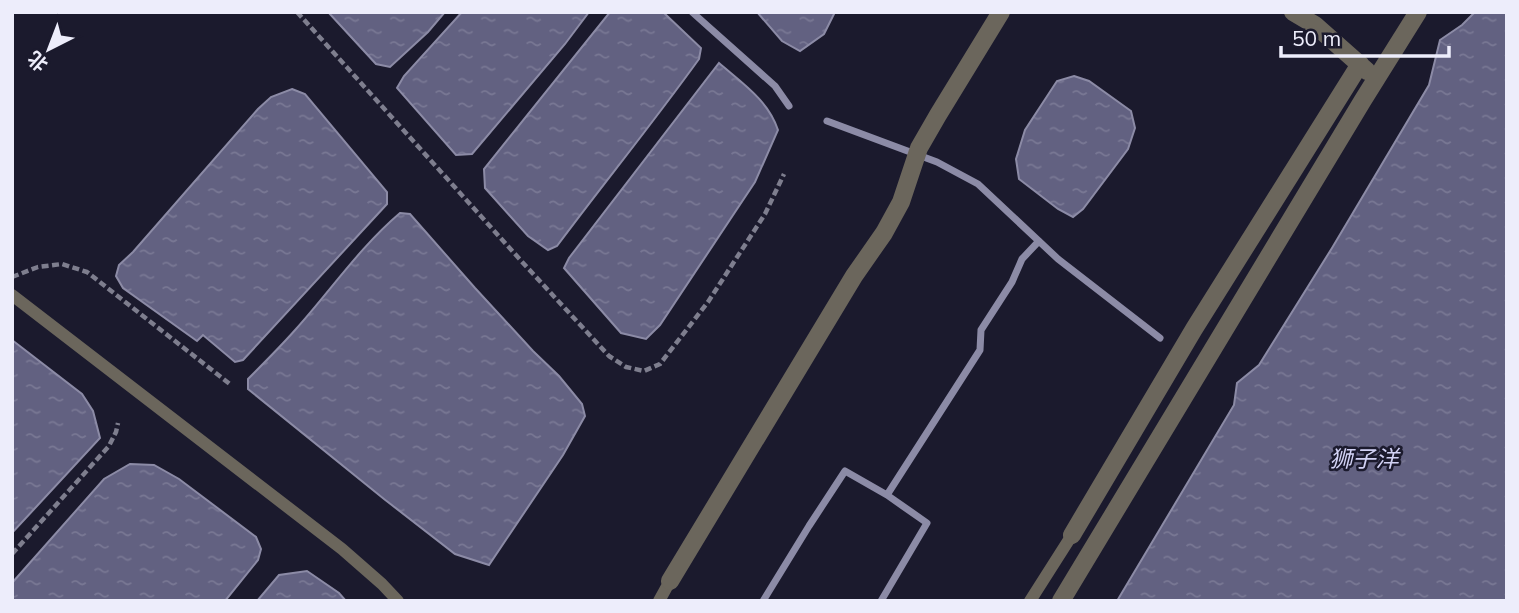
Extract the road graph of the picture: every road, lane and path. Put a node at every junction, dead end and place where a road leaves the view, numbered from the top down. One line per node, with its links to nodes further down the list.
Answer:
1 (298, 12): 7 (path)
2 (1001, 12): 14 (street)
3 (1293, 12): 5 (street)
4 (1418, 12): 6 (street)
5 (1360, 64): 6 (street); 12 (street)
6 (1376, 79): 18 (street)
7 (784, 174)
8 (12, 277): 10 (path)
9 (12, 295): 15 (lane)
10 (231, 385)
11 (118, 423): 13 (path)
12 (1072, 535): 17 (lane)
13 (12, 554)
14 (670, 581): 16 (lane)
15 (398, 601)
16 (659, 601)
17 (1030, 601)
18 (1061, 601)

